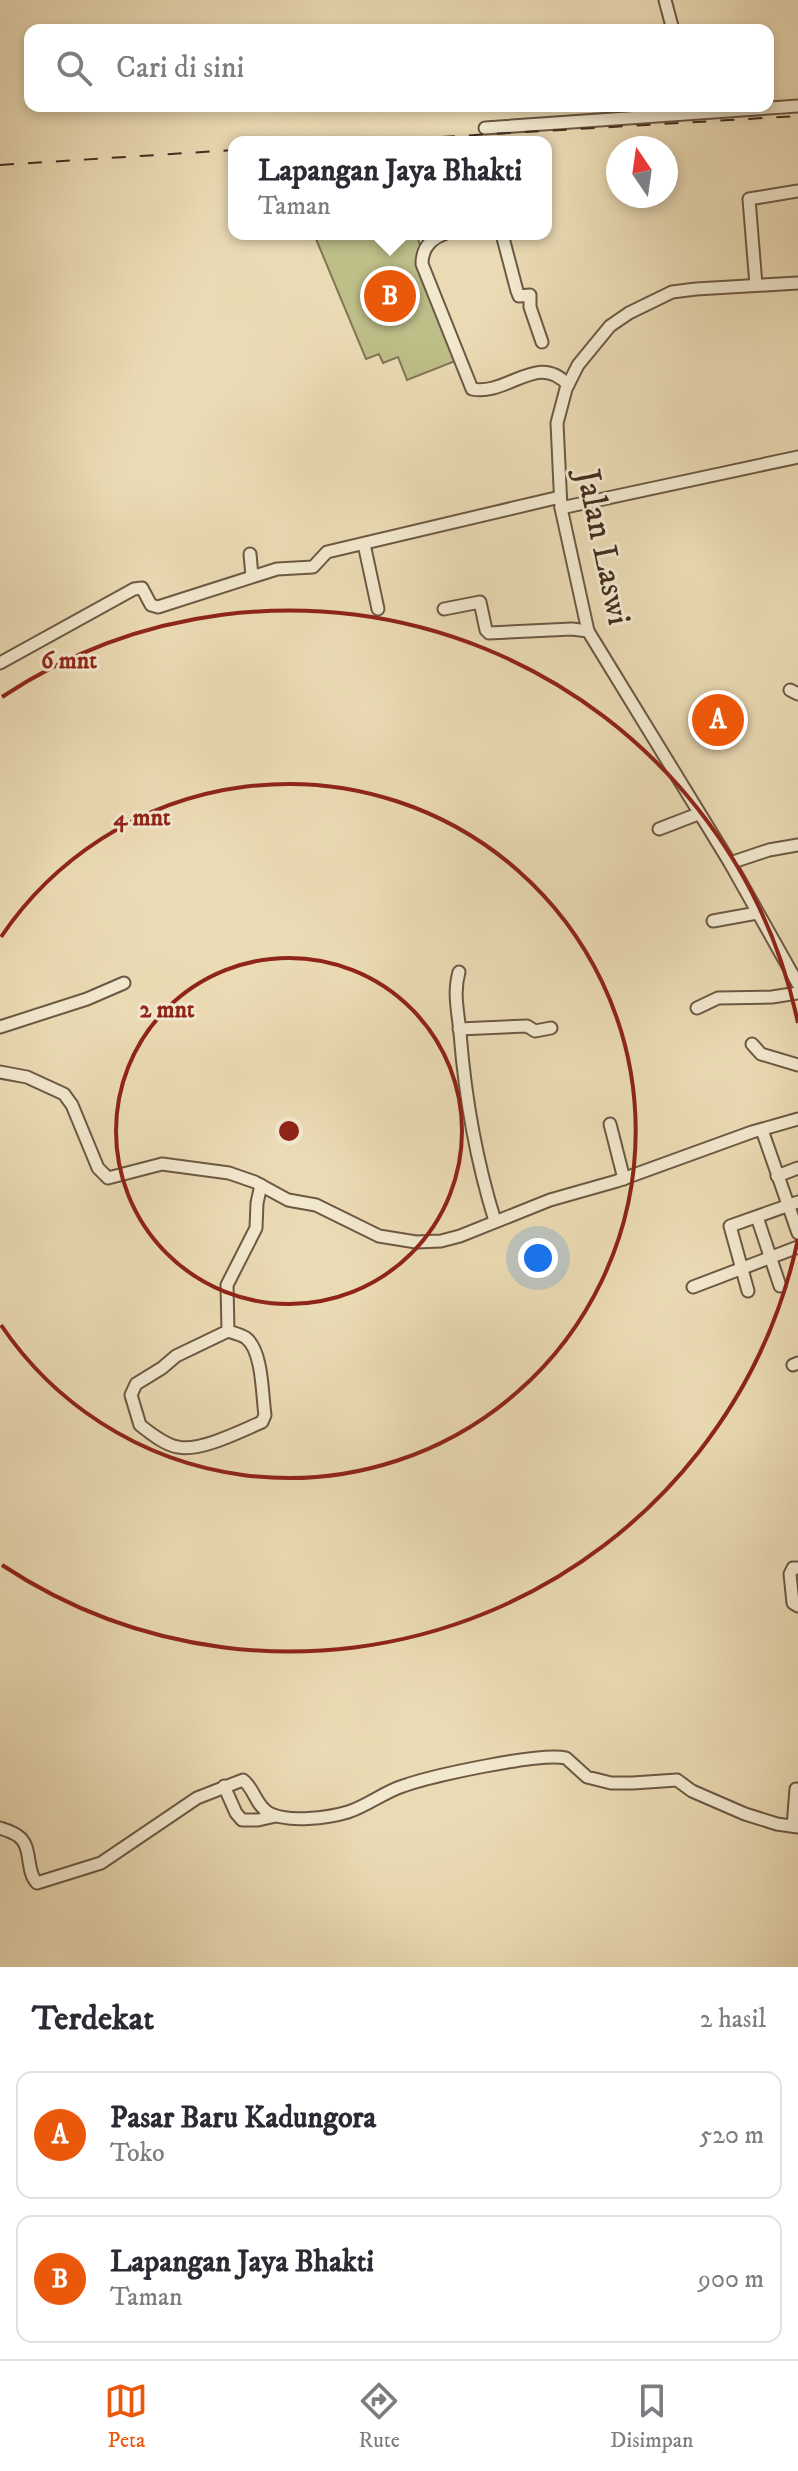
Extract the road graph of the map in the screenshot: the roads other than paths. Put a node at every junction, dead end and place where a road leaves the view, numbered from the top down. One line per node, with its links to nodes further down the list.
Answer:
1 (665, 0): 2 (street)
2 (671, 24)
3 (798, 106): 4 (street)
4 (774, 107)
5 (661, 112): 6 (street)
6 (485, 128)
7 (798, 191): 11 (street)
8 (432, 240): 13 (street)
9 (504, 240): 12 (street)
10 (798, 283): 11 (street, Jalan Laswi)
11 (756, 285): 13 (street, Jalan Laswi)
12 (542, 342)
13 (568, 385): 15 (street, Jalan Laswi)
14 (798, 457): 15 (street)
15 (560, 502): 16 (street); 21 (street, Jalan Laswi)
16 (364, 544): 18 (street); 19 (street)
17 (250, 554): 18 (street)
18 (252, 576): 22 (street)
19 (378, 609)
20 (444, 609): 21 (street)
21 (588, 631): 23 (street, Jalan Laswi)
22 (0, 663)
23 (698, 814): 24 (street); 26 (street, Jalan Laswi)
24 (659, 829)
25 (798, 845): 26 (street)
26 (730, 863): 27 (street, Jalan Laswi)
27 (757, 913): 28 (street); 31 (street, Jalan Laswi)
28 (713, 921)
29 (459, 972): 36 (street)
30 (124, 983): 34 (street)
31 (798, 984)
32 (798, 993): 33 (street)
33 (697, 1008)
34 (0, 1027)
35 (551, 1028): 36 (street)
36 (459, 1029): 49 (street)
37 (752, 1044): 38 (street)
38 (798, 1065)
39 (0, 1072): 46 (street)
40 (798, 1119): 42 (street)
41 (610, 1124): 45 (street)
42 (762, 1130): 44 (street); 45 (street)
43 (798, 1168): 44 (street)
44 (777, 1176): 47 (street)
45 (624, 1179): 49 (street)
46 (261, 1185): 49 (street); 57 (street)
47 (793, 1204): 48 (street); 50 (street)
48 (757, 1217): 52 (street); 53 (street)
49 (495, 1221)
50 (797, 1226)
51 (798, 1247): 52 (street)
52 (771, 1258): 53 (street); 54 (street)
53 (740, 1269): 55 (street); 56 (street)
54 (780, 1286)
55 (693, 1287)
56 (748, 1291)
57 (228, 1331): 57 (street)
58 (798, 1568): 59 (street)
59 (798, 1606)
60 (224, 1786): 62 (street); 62 (street); 64 (street)
61 (796, 1789): 63 (street)
62 (276, 1816): 63 (street)
63 (796, 1827)
64 (0, 1828)

